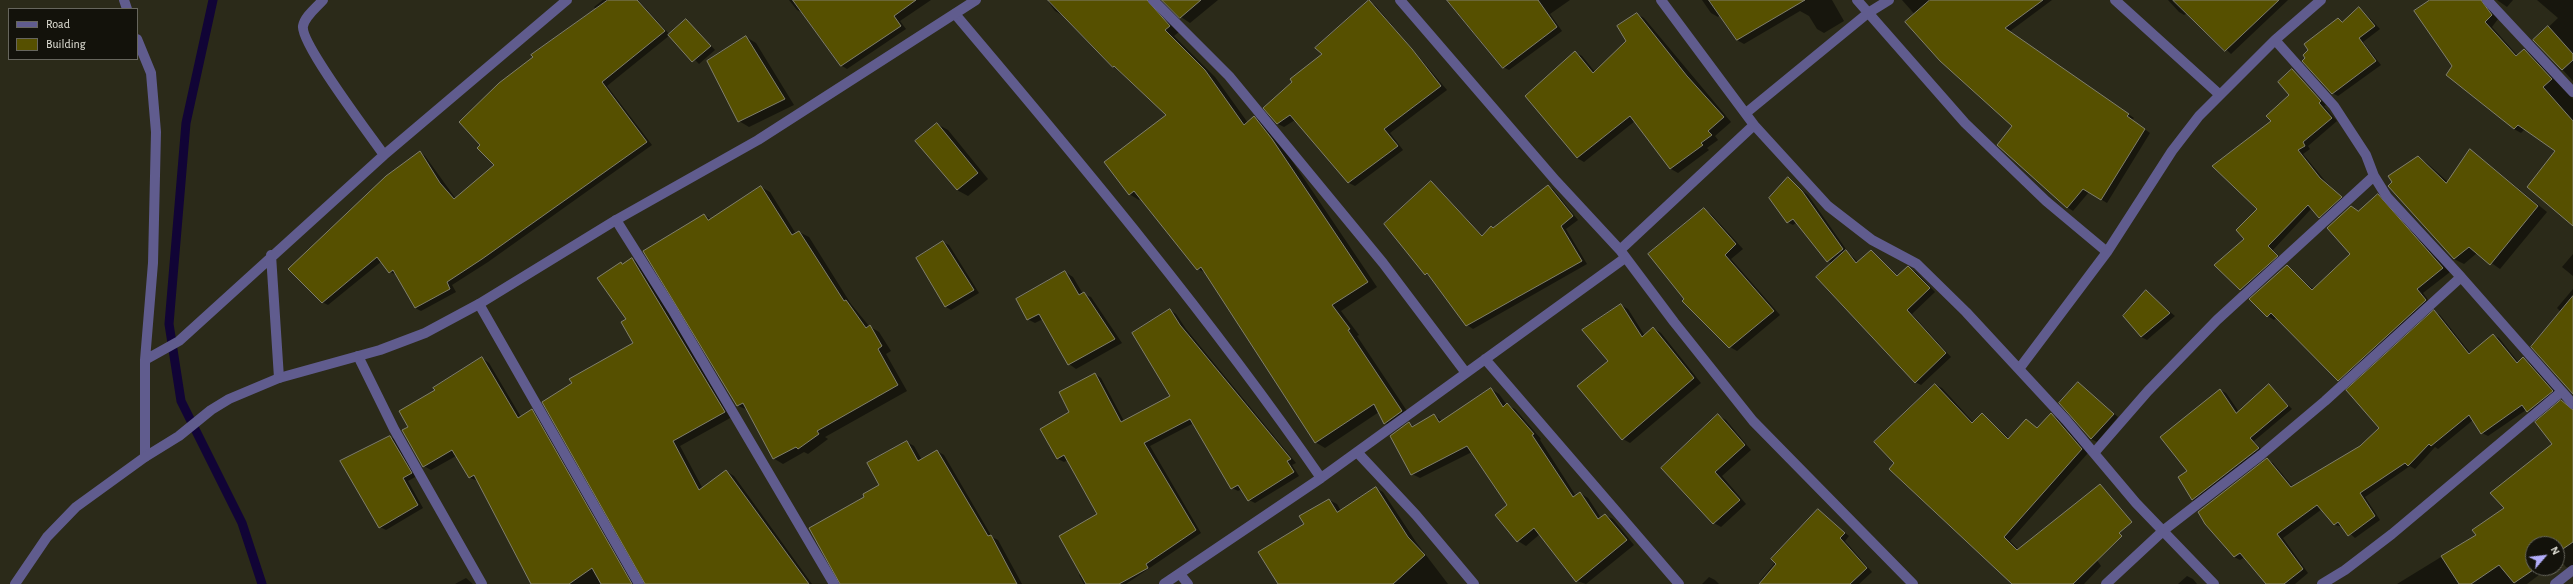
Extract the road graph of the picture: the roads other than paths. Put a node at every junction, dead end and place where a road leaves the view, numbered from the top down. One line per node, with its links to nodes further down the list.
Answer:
1 (323, 0): 20 (street)
2 (566, 0): 20 (street)
3 (976, 0): 13 (street)
4 (1153, 0): 32 (street)
5 (1400, 0): 24 (street)
6 (1661, 0): 18 (street)
7 (1857, 0): 12 (street)
8 (1889, 0): 12 (street)
9 (2115, 0): 17 (street)
10 (2322, 0): 14 (street)
11 (2487, 0): 16 (street)
12 (1868, 13): 18 (street); 23 (street)
13 (955, 14): 22 (street); 39 (street)
14 (2275, 40): 17 (street); 21 (street)
15 (138, 42): 30 (street)
16 (2573, 92)
17 (2220, 95): 23 (street)
18 (1746, 113): 19 (street)
19 (1754, 125): 24 (street); 31 (street)
20 (384, 155): 25 (street)
21 (2374, 176): 26 (street); 37 (street)
22 (616, 220): 27 (street); 46 (street)
23 (2107, 252): 31 (street)
24 (1623, 254): 29 (street); 51 (street)
25 (272, 255): 30 (street); 33 (street)
26 (2461, 277): 34 (street); 40 (street)
27 (479, 304): 28 (street); 45 (street)
28 (358, 356): 33 (street); 44 (street)
29 (1485, 359): 32 (street); 50 (street)
30 (145, 360): 38 (street)
31 (2019, 369): 37 (street)
32 (1466, 373): 36 (street)
33 (279, 378): 38 (street)
34 (2561, 392): 35 (street); 54 (street)
35 (2573, 404)
36 (1358, 452): 39 (street); 49 (street)
37 (2094, 453): 40 (street)
38 (145, 456): 43 (street)
39 (1321, 478): 42 (street)
40 (2164, 530): 52 (street); 53 (street)
41 (2573, 570): 55 (street)
42 (1180, 574): 47 (street); 48 (street)
43 (15, 584)
44 (482, 584)
45 (639, 584)
46 (834, 584)
47 (1164, 584)
48 (1188, 584)
49 (1474, 584)
50 (1679, 584)
51 (1913, 584)
52 (2106, 584)
53 (2214, 584)
54 (2322, 584)
55 (2555, 584)

